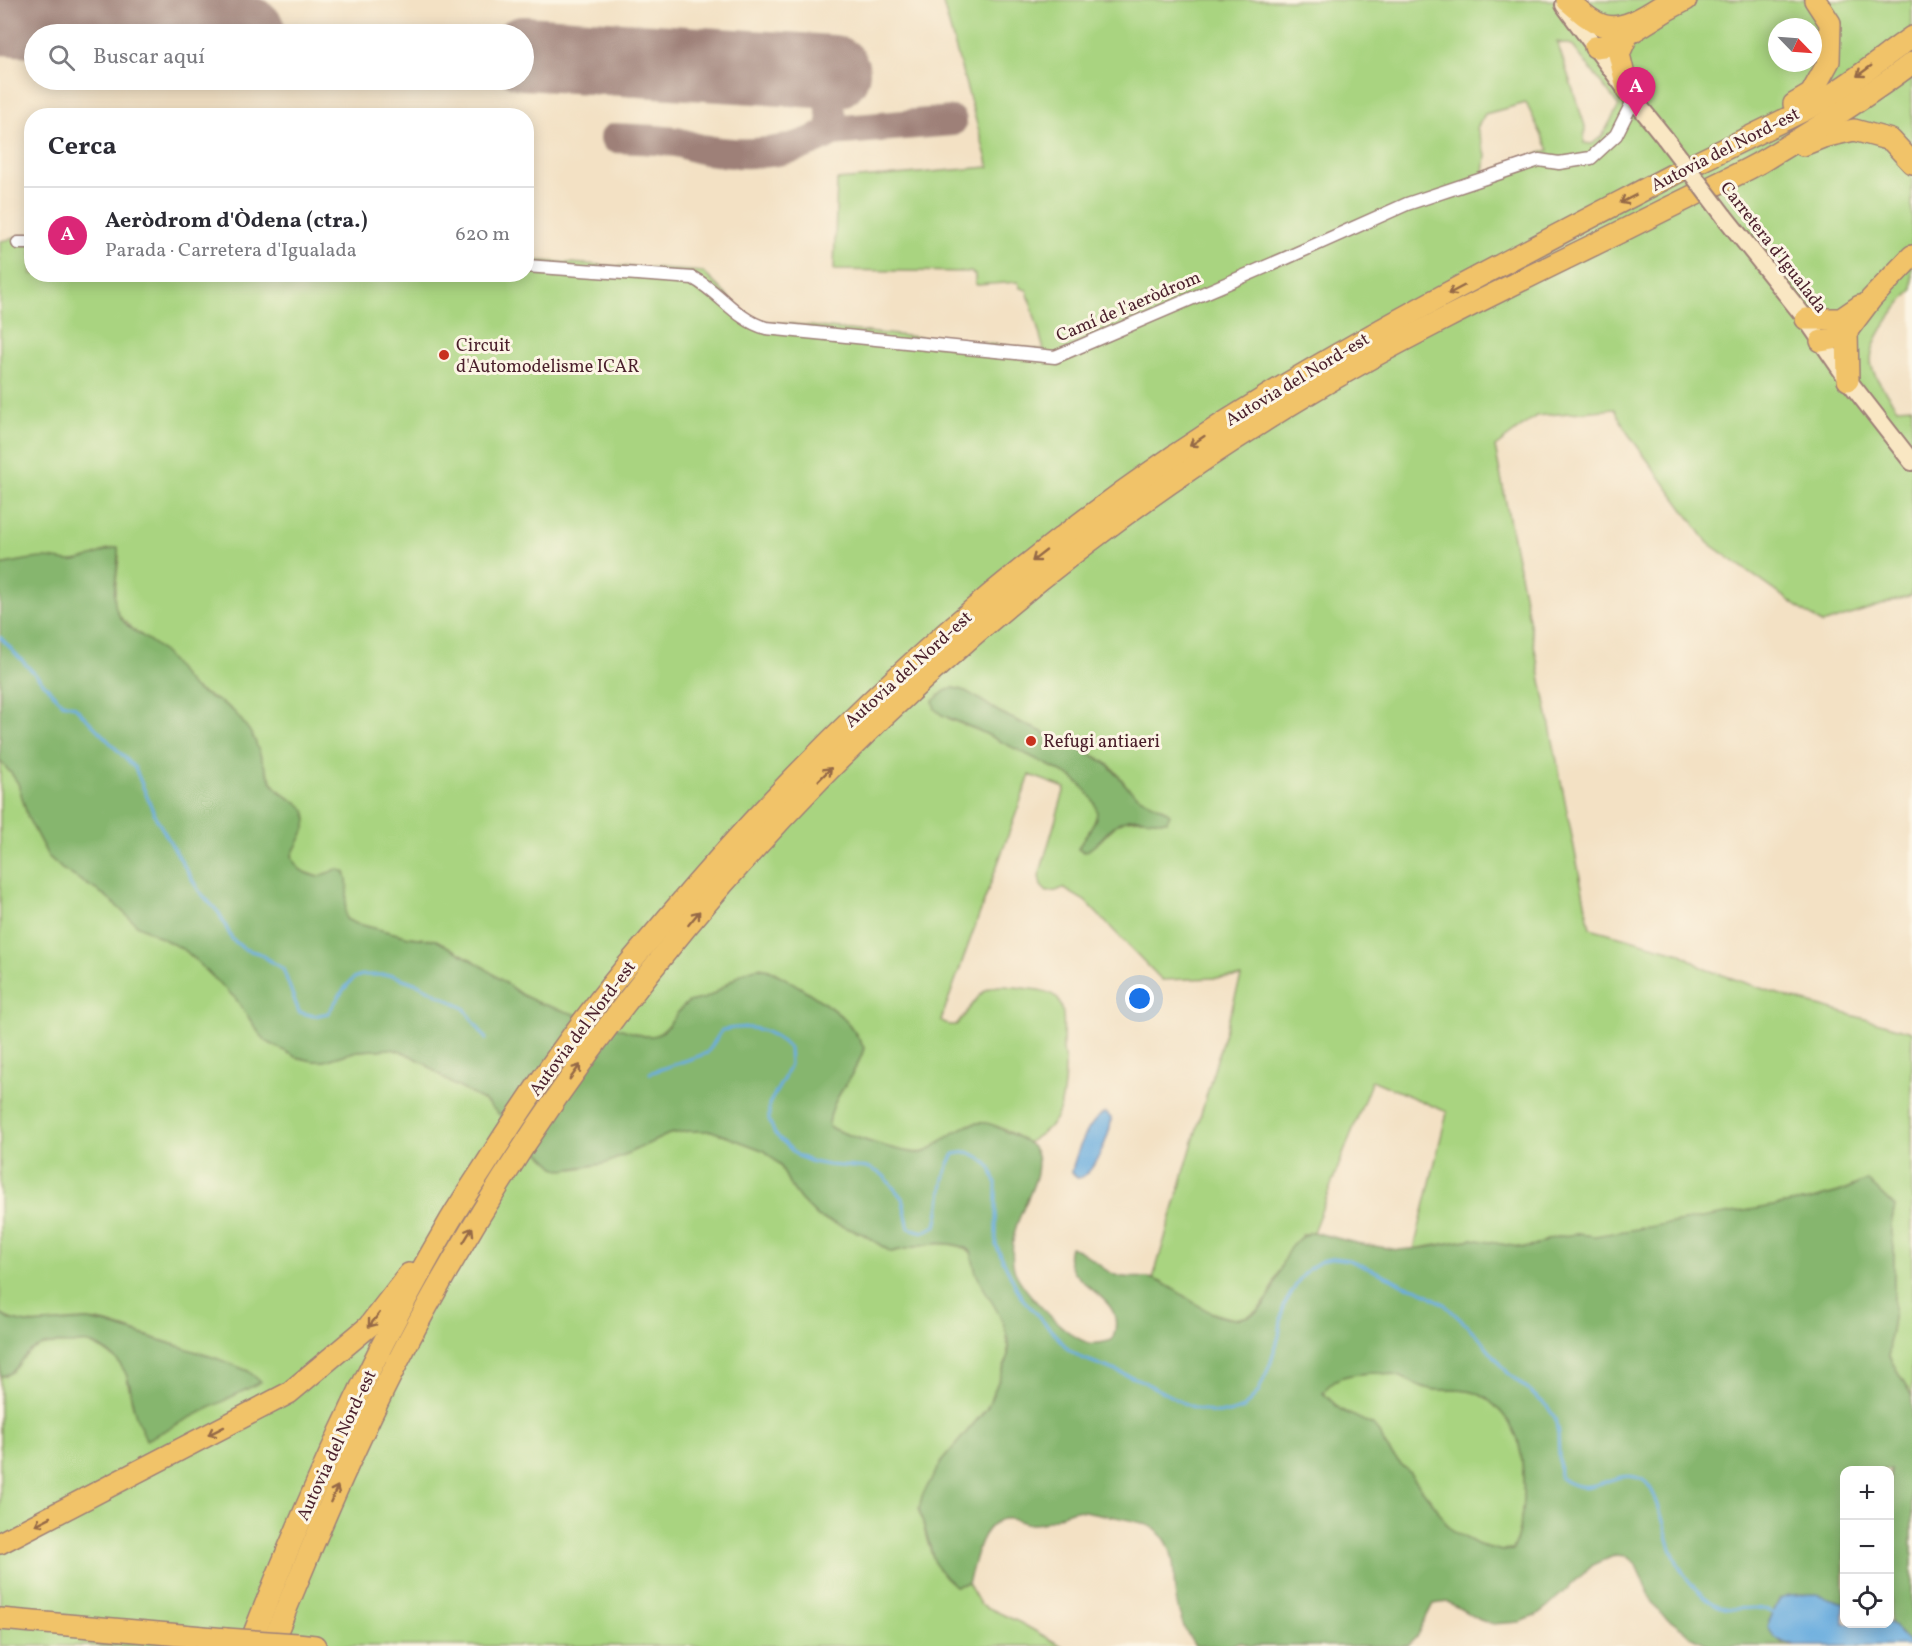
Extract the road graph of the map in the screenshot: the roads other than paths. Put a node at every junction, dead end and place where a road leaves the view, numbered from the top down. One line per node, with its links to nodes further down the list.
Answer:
1 (1560, 0): 8 (street, Carretera d'Igualada)
2 (1567, 0): 6 (highway)
3 (1671, 0): 6 (highway)
4 (1686, 0): 6 (highway)
5 (1815, 0): 13 (highway)
6 (1620, 32): 8 (highway); 10 (highway)
7 (1912, 37): 13 (highway, Autovia del Nord-est, one-way to 13)
8 (1595, 47): 10 (street, Carretera d'Igualada)
9 (1912, 63): 11 (highway, Autovia del Nord-est)
10 (1631, 95): 17 (street, Camí de l'aeròdrom); 18 (street, Carretera d'Igualada, bridge)
11 (1761, 162): 12 (highway); 25 (highway, Autovia del Nord-est, one-way to 11)
12 (1912, 163)
13 (1680, 171): 23 (highway, Autovia del Nord-est, one-way to 23)
14 (18, 243): 15 (street)
15 (24, 243)
16 (1910, 255): 19 (highway)
17 (534, 267)
18 (1806, 319): 19 (highway); 20 (street, Carretera d'Igualada)
19 (1844, 325): 20 (highway); 21 (highway)
20 (1821, 341): 21 (street, Carretera d'Igualada)
21 (1848, 380): 22 (street, Carretera d'Igualada)
22 (1912, 462)
23 (448, 1223): 24 (highway, one-way to 24); 27 (highway, Autovia del Nord-est)
24 (0, 1543)
25 (310, 1548): 28 (highway, Autovia del Nord-est); 29 (highway)
26 (0, 1619): 29 (highway, bridge)
27 (249, 1646)
28 (271, 1646)
29 (303, 1646)

